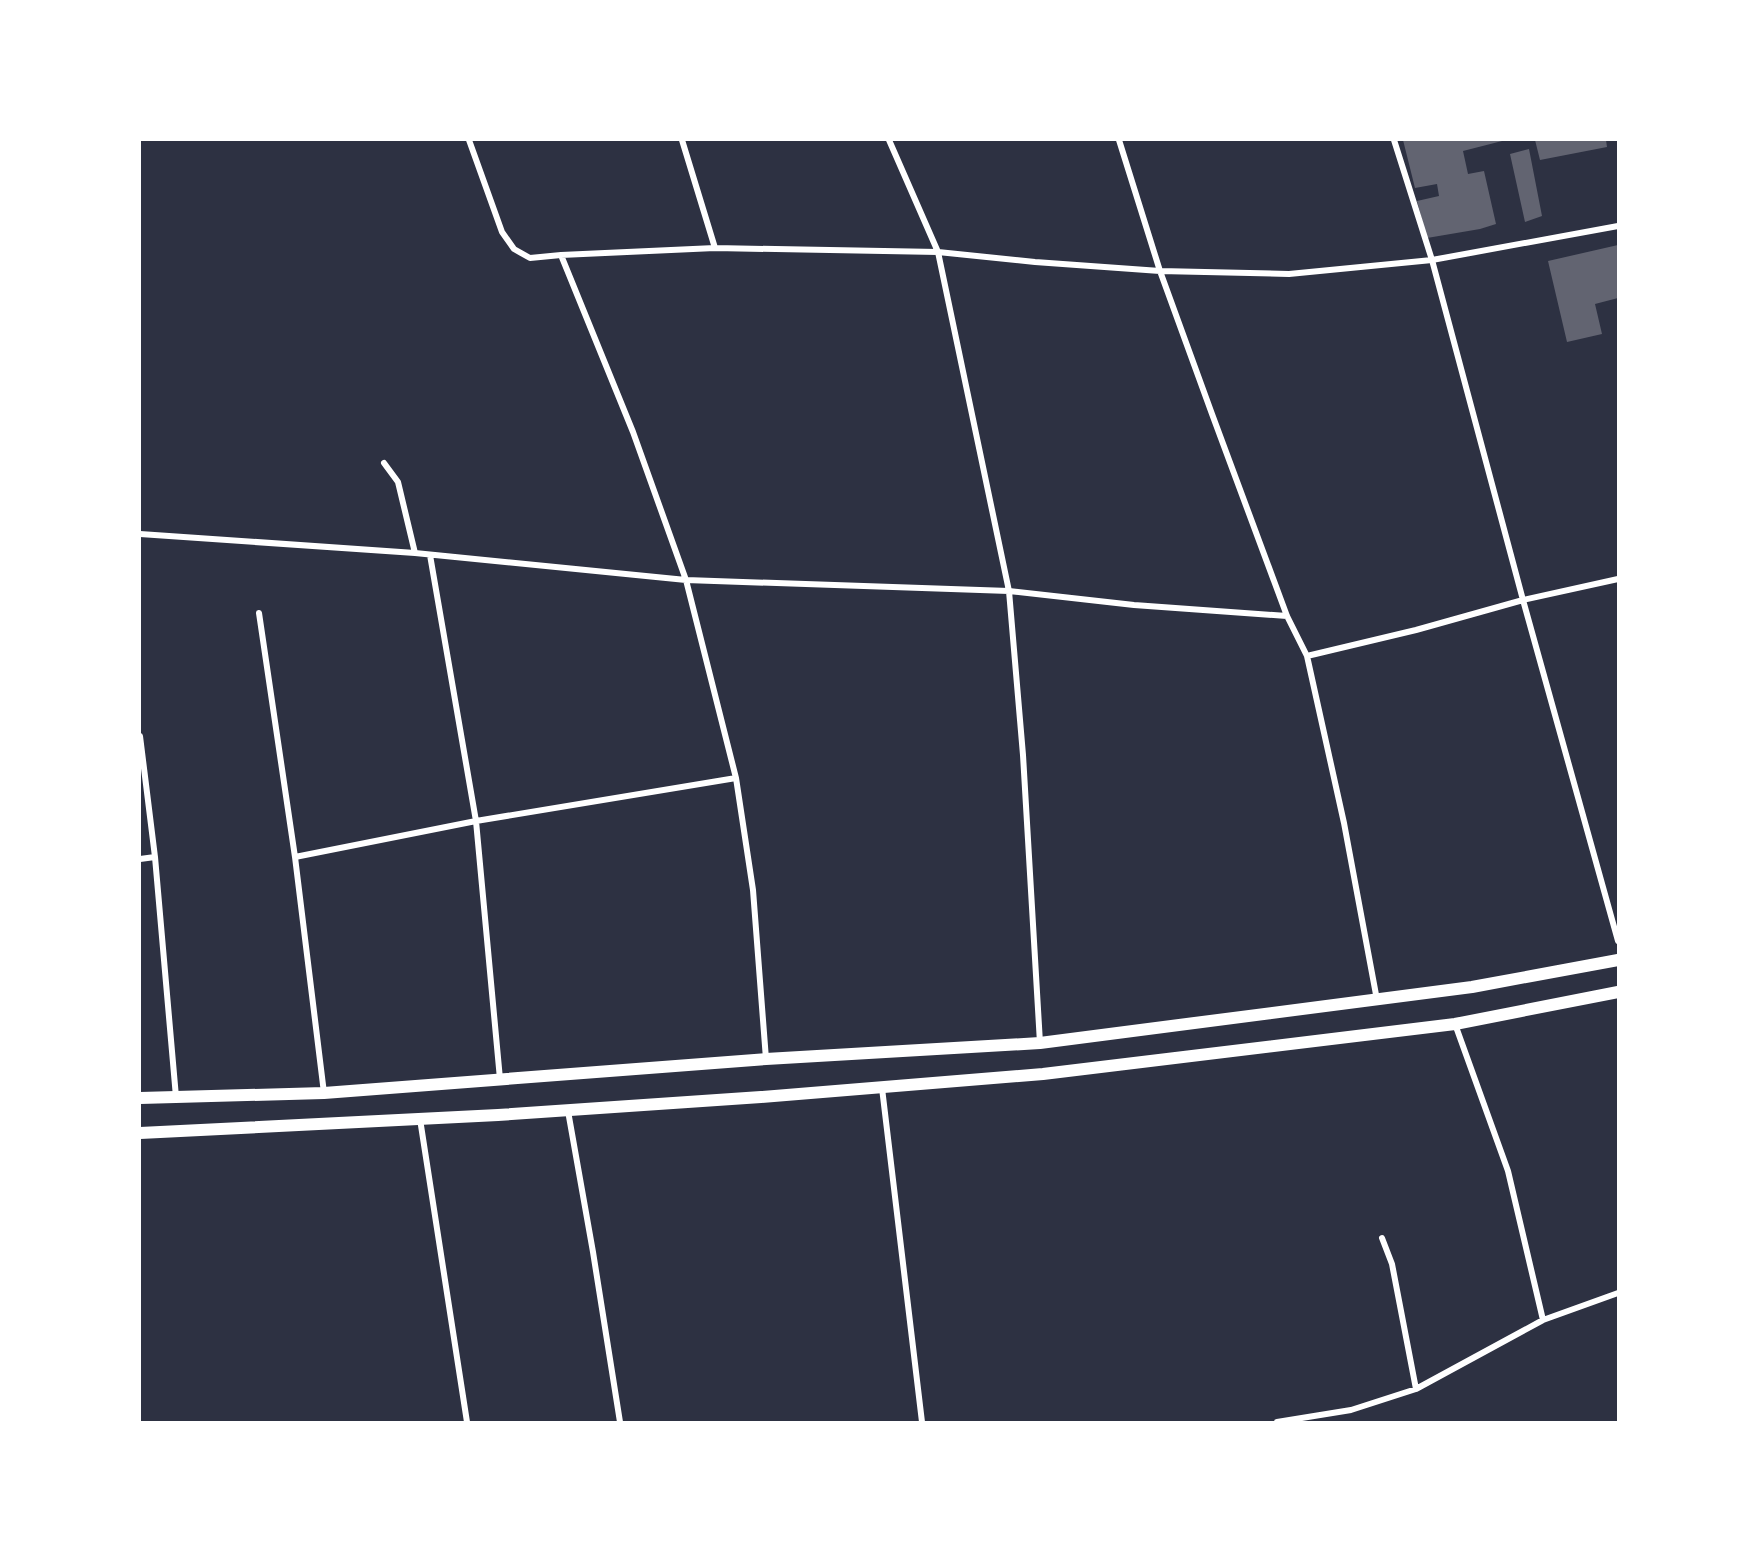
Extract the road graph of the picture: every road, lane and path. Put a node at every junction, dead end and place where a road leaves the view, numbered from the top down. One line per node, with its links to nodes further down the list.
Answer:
1 (469, 140): 9 (street)
2 (682, 140): 7 (street)
3 (889, 140): 8 (street)
4 (1119, 140): 11 (street)
5 (1394, 140): 10 (street)
6 (1618, 226): 10 (street)
7 (715, 248): 8 (street); 9 (street)
8 (938, 252): 11 (street); 18 (street)
9 (561, 255): 17 (street)
10 (1432, 260): 11 (street); 19 (street)
11 (1160, 271): 21 (street)
12 (384, 463): 14 (street)
13 (140, 534): 14 (street)
14 (415, 554): 15 (street)
15 (430, 555): 17 (street); 25 (street)
16 (1618, 579): 19 (street)
17 (686, 580): 18 (street); 24 (street)
18 (1009, 591): 21 (street); 34 (street)
19 (1523, 600): 22 (street); 29 (street)
20 (260, 613): 27 (street)
21 (1287, 616): 22 (street)
22 (1307, 656): 32 (street)
23 (140, 736): 26 (street)
24 (736, 778): 25 (street); 35 (street)
25 (476, 821): 27 (street); 36 (street)
26 (155, 857): 28 (street); 39 (street)
27 (295, 857): 38 (street)
28 (140, 859)
29 (1618, 941)
30 (1618, 960): 32 (main road)
31 (1618, 992): 33 (main road)
32 (1377, 1000): 34 (main road)
33 (1455, 1023): 37 (main road); 46 (street)
34 (1040, 1043): 35 (main road)
35 (766, 1059): 36 (main road)
36 (500, 1079): 38 (main road)
37 (882, 1088): 41 (main road); 50 (street)
38 (324, 1093): 39 (main road)
39 (176, 1096): 40 (main road)
40 (140, 1098)
41 (568, 1110): 42 (main road); 49 (street)
42 (420, 1119): 43 (main road); 48 (street)
43 (140, 1133)
44 (1382, 1238): 47 (street)
45 (1618, 1293): 46 (street)
46 (1543, 1320): 47 (street)
47 (1416, 1389): 51 (street)
48 (467, 1422)
49 (620, 1422)
50 (922, 1422)
51 (1277, 1422)

